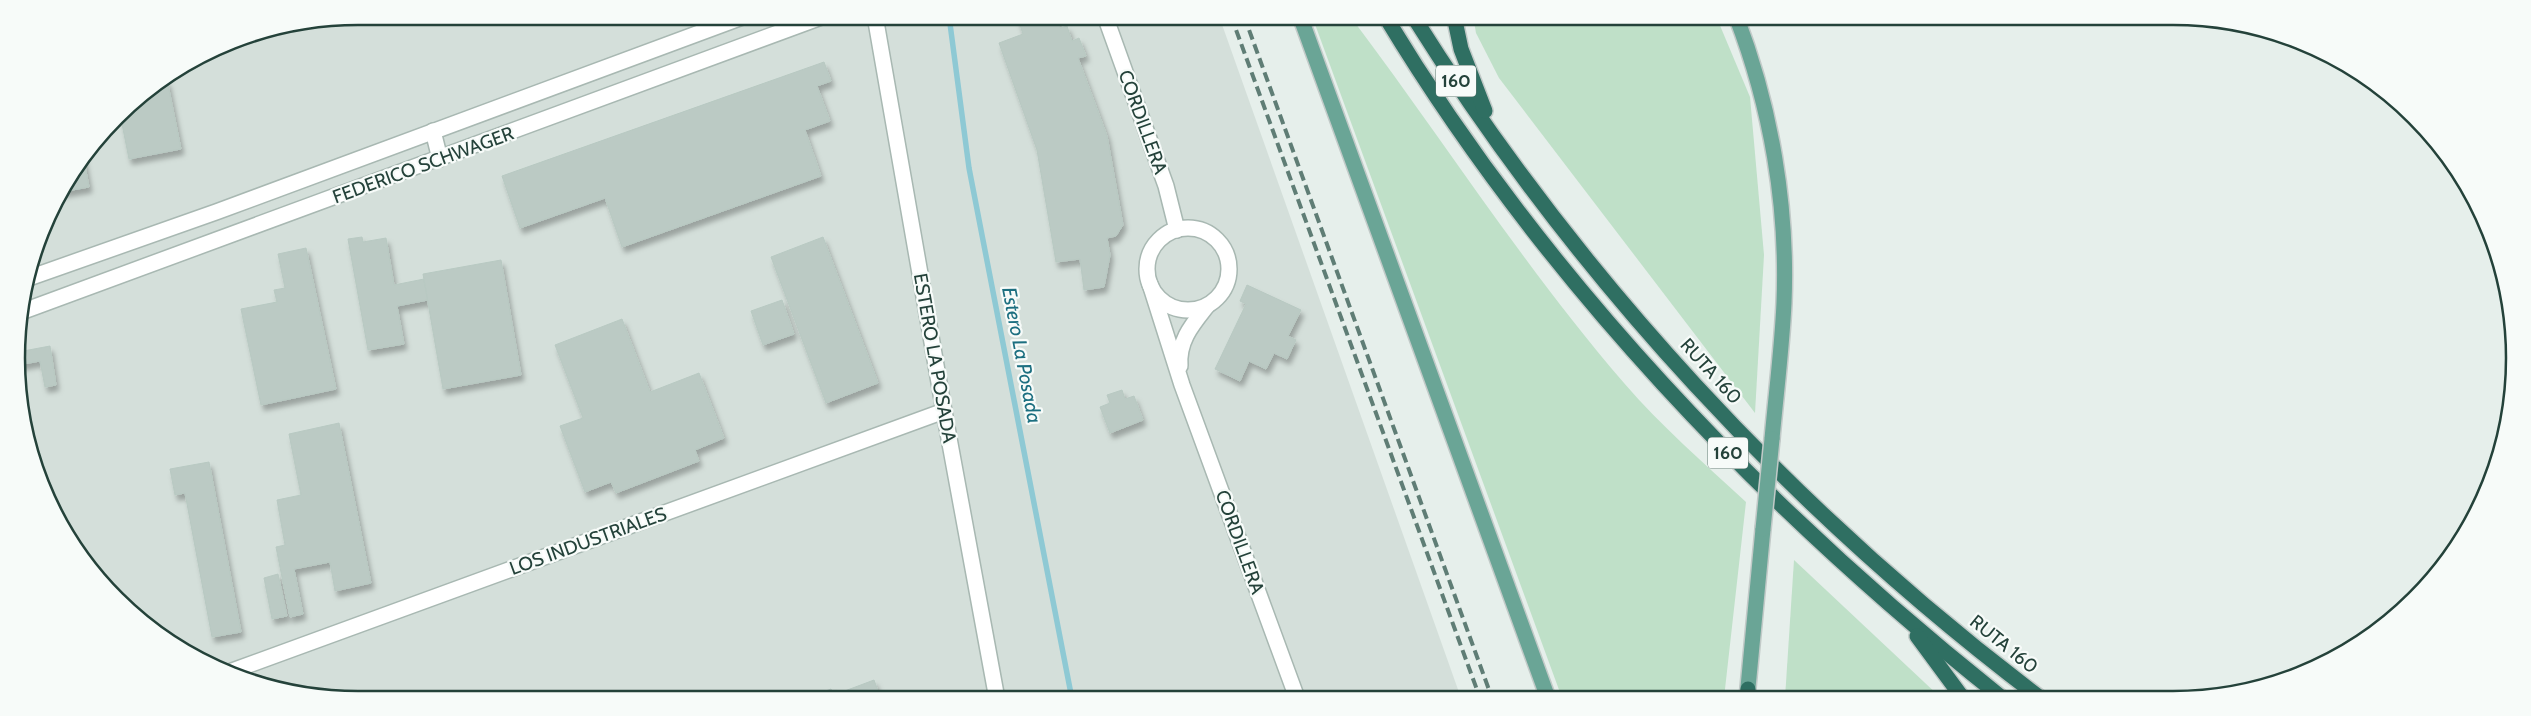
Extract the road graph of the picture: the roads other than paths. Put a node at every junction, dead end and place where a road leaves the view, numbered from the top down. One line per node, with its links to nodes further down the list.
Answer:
1 (720, 25): 10 (street, FEDERICO SCHWAGER)
2 (799, 25): 11 (street, FEDERICO SCHWAGER)
3 (877, 25): 23 (street, ESTERO LA POSADA)
4 (1108, 25): 16 (street, CORDILLERA)
5 (1303, 25): 28 (main road)
6 (1391, 25): 24 (highway, 160)
7 (1420, 25): 13 (highway, RUTA 160 / 160)
8 (1455, 25): 13 (highway)
9 (1739, 25): 29 (main road, bridge)
10 (649, 51): 11 (street); 12 (street, FEDERICO SCHWAGER)
11 (656, 77): 14 (street, FEDERICO SCHWAGER)
12 (433, 131): 14 (street); 15 (street, FEDERICO SCHWAGER)
13 (1500, 144): 32 (highway, RUTA 160 / 160)
14 (440, 159): 17 (street, FEDERICO SCHWAGER)
15 (216, 212): 17 (street); 18 (street, FEDERICO SCHWAGER)
16 (1177, 230): 19 (street, CORDILLERA); 20 (street, CORDILLERA)
17 (224, 238): 21 (street, FEDERICO SCHWAGER)
18 (35, 276)
19 (1150, 284): 20 (street); 22 (street, CORDILLERA)
20 (1207, 306): 22 (street, CORDILLERA)
21 (29, 309)
22 (1182, 385): 27 (street, CORDILLERA)
23 (944, 410): 25 (street, LOS INDUSTRIALES); 26 (street, ESTERO LA POSADA)
24 (1904, 619): 30 (highway); 31 (highway, 160)
25 (238, 669)
26 (996, 691)
27 (1294, 691)
28 (1545, 691)
29 (1748, 691)
30 (1958, 691)
31 (1994, 691)
32 (2032, 691)

